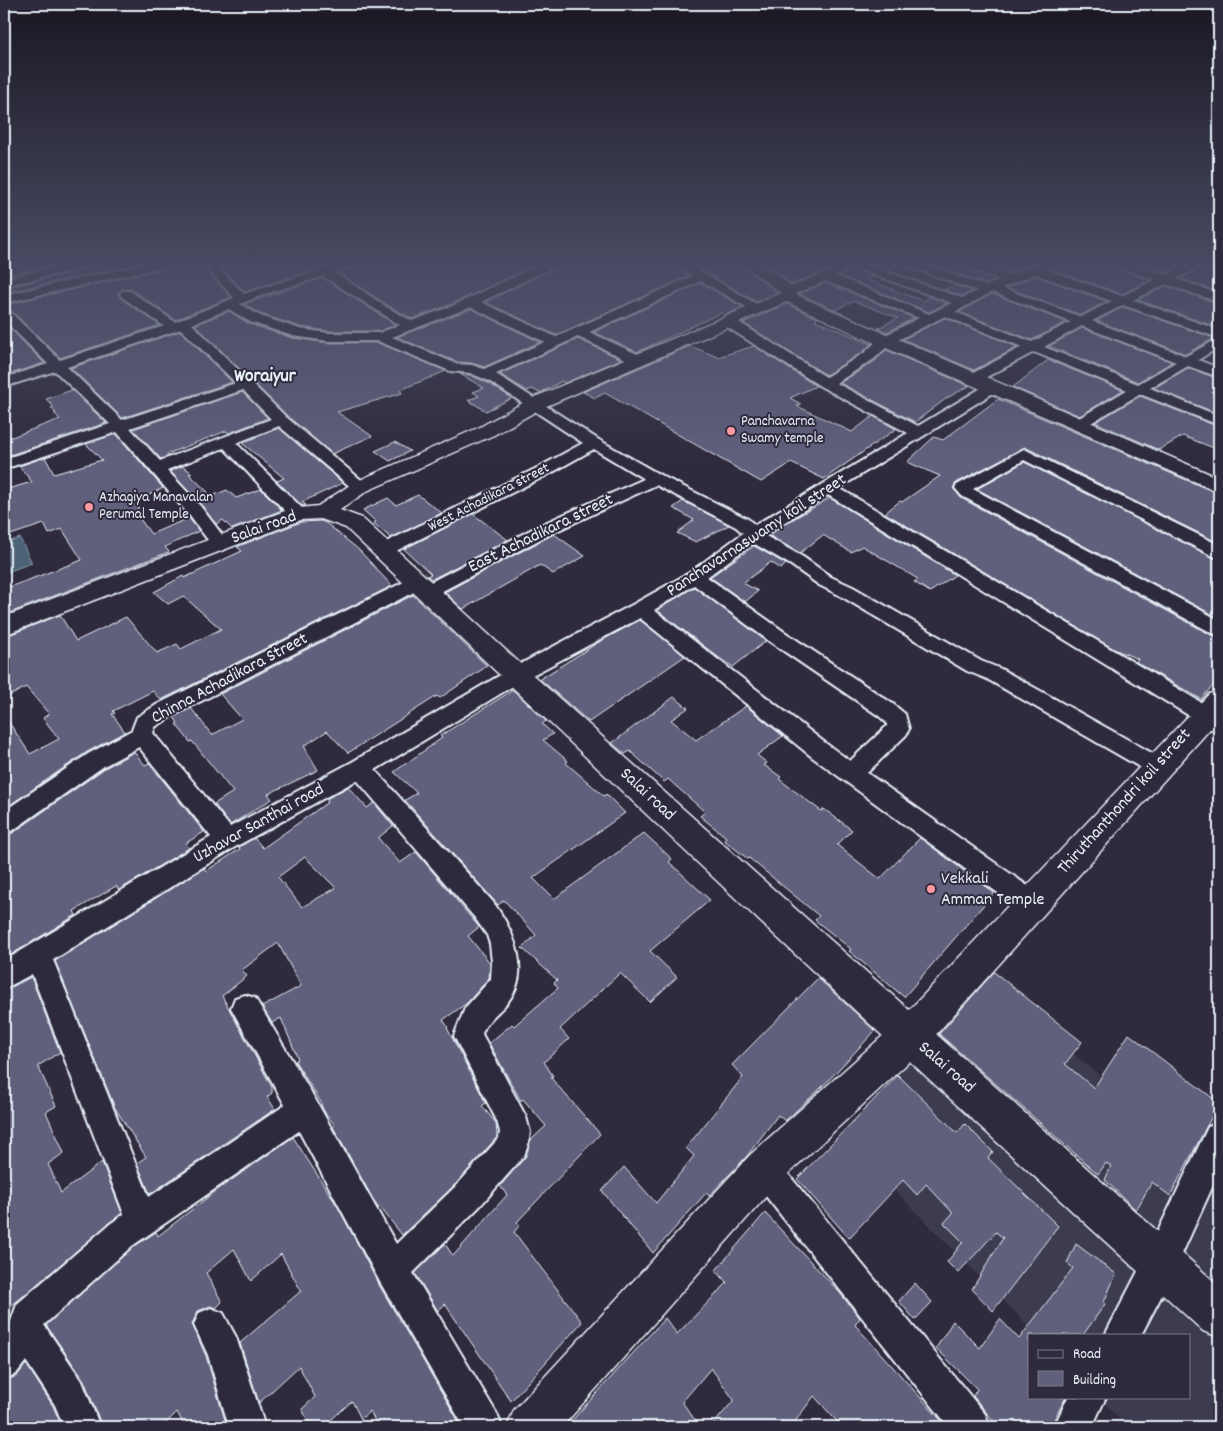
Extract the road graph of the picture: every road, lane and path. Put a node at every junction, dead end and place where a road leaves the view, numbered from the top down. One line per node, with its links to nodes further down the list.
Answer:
1 (17, 329): 25 (street)
2 (170, 329): 25 (street)
3 (182, 329): 31 (street)
4 (285, 329): 18 (street)
5 (404, 329): 18 (street)
6 (527, 329): 20 (street)
7 (586, 329): 16 (street)
8 (712, 329): 23 (main road)
9 (740, 329): 30 (street)
10 (860, 329): 19 (main road)
11 (908, 329): 19 (street)
12 (987, 329): 22 (street)
13 (1069, 329): 22 (street)
14 (1100, 329): 24 (street)
15 (1204, 329): 17 (street)
16 (579, 332): 20 (street); 23 (street)
17 (1219, 334)
18 (380, 337): 27 (street)
19 (885, 341): 28 (main road); 30 (street)
20 (555, 342): 27 (street)
21 (1219, 342): 24 (street)
22 (1033, 347): 28 (street); 33 (street)
23 (638, 359): 34 (main road)
24 (1188, 362): 26 (street); 33 (street)
25 (56, 364): 29 (street); 38 (street)
26 (1219, 373)
27 (485, 374): 34 (street)
28 (974, 378): 32 (main road)
29 (4, 383)
30 (825, 383): 39 (street)
31 (244, 385): 35 (street); 38 (street)
32 (993, 387): 37 (main road); 39 (street, Panchavarnaswamy koil street)
33 (1139, 389): 36 (street); 37 (street)
34 (535, 404): 41 (street); 46 (main road)
35 (281, 420): 40 (street); 46 (street)
36 (1219, 421)
37 (1079, 424): 45 (main road)
38 (120, 426): 42 (street); 43 (street)
39 (920, 433): 47 (street, Panchavarnaswamy koil street)
40 (226, 441): 43 (street); 48 (street)
41 (594, 443): 44 (street); 51 (street, West Achadikara street)
42 (4, 464)
43 (157, 468): 50 (street)
44 (656, 479): 49 (street); 54 (street, East Achadikara street)
45 (1216, 482)
46 (360, 487): 48 (main road)
47 (829, 489): 49 (street, Panchavarnaswamy koil street); 59 (street)
48 (310, 513): 50 (main road, Salai road); 51 (main road, Salai road)
49 (754, 534): 53 (street, Panchavarnaswamy koil street); 61 (street)
50 (220, 544): 56 (main road, Salai road)
51 (384, 550): 54 (main road, Salai road)
52 (1219, 552): 57 (street)
53 (695, 577): 55 (street, Panchavarnaswamy koil street); 63 (street)
54 (423, 586): 58 (main road, Salai road); 60 (street, Chinna Achadikara Street)
55 (641, 609): 58 (street, Panchavarnaswamy koil street); 63 (street)
56 (4, 626)
57 (1219, 628)
58 (516, 675): 62 (street, Uzhavar Santhai road); 70 (main road, Salai road)
59 (1215, 713): 61 (main road, Thiruthanthondri koil street)
60 (142, 735): 64 (street, Chinna Achadikara Street); 65 (street)
61 (1158, 766): 66 (main road, Thiruthanthondri koil street)
62 (360, 768): 65 (street, Uzhavar Santhai road); 76 (street)
63 (851, 774): 66 (street)
64 (4, 824)
65 (227, 840): 67 (street, Uzhavar Santhai road)
66 (1033, 904): 70 (main road, Thiruthanthondri koil street)
67 (38, 956): 68 (street, Uzhavar Santhai road); 74 (street)
68 (4, 976)
69 (245, 1008): 71 (street)
70 (910, 1036): 73 (main road, Thiruthanthondri koil street); 75 (main road, Salai road)
71 (304, 1110): 74 (street); 76 (street)
72 (1219, 1138): 75 (street)
73 (764, 1169): 86 (main road, Thiruthanthondri koil street); 87 (street)
74 (142, 1220): 79 (street)
75 (1160, 1264): 77 (main road, Salai road); 80 (street)
76 (392, 1270): 85 (street)
77 (1219, 1315)
78 (211, 1325): 84 (street)
79 (26, 1331): 81 (street); 83 (street)
80 (1123, 1334)
81 (4, 1362)
82 (1087, 1398): 88 (street)
83 (82, 1427)
84 (248, 1427)
85 (484, 1427)
86 (530, 1427)
87 (972, 1427)
88 (1072, 1427)

